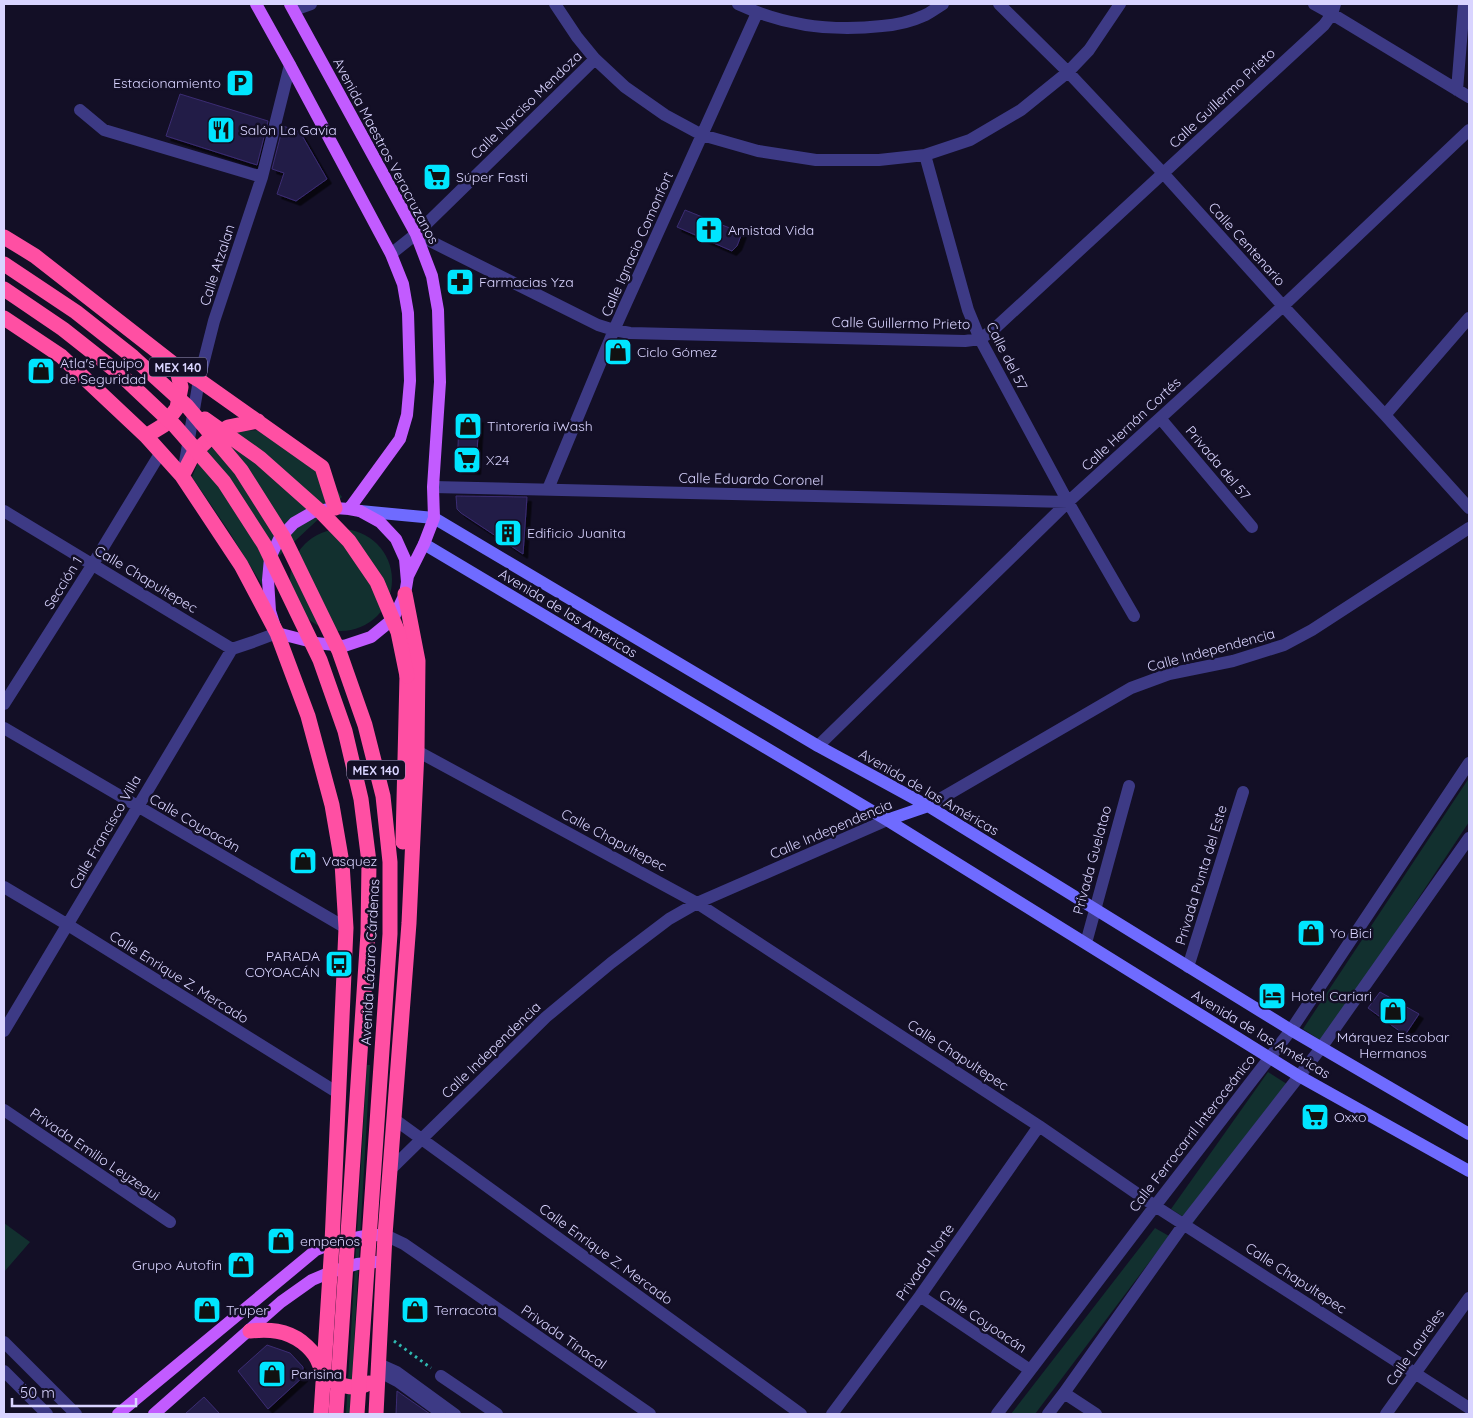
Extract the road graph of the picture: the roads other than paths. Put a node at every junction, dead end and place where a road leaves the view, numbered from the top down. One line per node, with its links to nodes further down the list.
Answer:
1 (256, 4): 14 (main road)
2 (311, 4): 10 (street)
3 (555, 4): 13 (street)
4 (738, 4): 12 (street)
5 (942, 4): 12 (street)
6 (999, 4): 15 (street, Calle Centenario)
7 (1120, 4): 15 (street)
8 (1314, 4): 11 (street)
9 (1464, 4): 16 (street)
10 (292, 7): 24 (main road, Avenida Maestros Veracruzanos)
11 (1334, 9): 16 (street); 22 (street, Calle Guillermo Prieto)
12 (757, 13): 20 (street, Calle Ignacio Comonfort)
13 (595, 59): 20 (street); 24 (street, Calle Narciso Mendoza)
14 (290, 65): 23 (street, Calle Atzalan); 26 (main road)
15 (1068, 72): 21 (street); 22 (street, Calle Centenario)
16 (1457, 90): 17 (street)
17 (1469, 97)
18 (80, 110): 23 (street)
19 (1469, 130): 29 (street, Calle Hernán Cortés)
20 (702, 135): 21 (street); 32 (street, Calle Ignacio Comonfort)
21 (926, 155): 33 (street, Calle del 57)
22 (1163, 173): 29 (street, Calle Centenario); 33 (street, Calle Guillermo Prieto)
23 (262, 176): 35 (street, Calle Atzalan)
24 (416, 234): 26 (street, Calle Narciso Mendoza); 32 (street, Calle Guillermo Prieto); 43 (main road, Avenida Maestros Veracruzanos)
25 (4, 238): 34 (highway, MEX 140)
26 (391, 254): 47 (main road)
27 (4, 264): 36 (highway, Avenida Lázaro Cárdenas / MEX 140, bridge)
28 (4, 289): 115 (highway, Avenida Lázaro Cárdenas / MEX 140, bridge)
29 (1283, 306): 37 (street, Calle Centenario); 38 (street, Calle Hernán Cortés)
30 (4, 318): 40 (highway)
31 (1469, 318): 37 (street)
32 (614, 330): 33 (street, Calle Guillermo Prieto); 44 (street, Calle Ignacio Comonfort)
33 (980, 339): 45 (street, Calle del 57)
34 (176, 366): 35 (highway, MEX 140); 40 (highway)
35 (199, 380): 39 (highway, MEX 140); 42 (street, Calle Atzalan)
36 (187, 406): 72 (highway, bridge); 116 (highway, Avenida Lázaro Cárdenas / MEX 140, bridge)
37 (1385, 415): 46 (street, Calle Centenario)
38 (1160, 418): 45 (street, Calle Hernán Cortés); 50 (street, Privada del 57)
39 (258, 421): 42 (highway); 47 (highway, MEX 140)
40 (146, 436): 41 (highway)
41 (161, 452): 42 (highway); 53 (street, Sección 1)
42 (182, 476): 56 (highway)
43 (432, 487): 44 (street, Calle Eduardo Coronel); 49 (main road, Avenida Maestros Veracruzanos)
44 (548, 489): 45 (street, Calle Eduardo Coronel)
45 (1068, 502): 55 (street); 60 (street, Calle Hernán Cortés)
46 (1469, 508)
47 (348, 509): 49 (main road, Avenida de las Américas); 54 (main road, MEX 140); 56 (main road)
48 (4, 511): 53 (street, Calle Chapultepec)
49 (434, 518): 52 (main road, Avenida Maestros Veracruzanos); 60 (main road, Avenida de las Américas)
50 (1252, 527)
51 (1469, 528): 66 (street, Calle Independencia)
52 (424, 544): 54 (main road, Avenida Maestros Veracruzanos); 67 (main road, Avenida de las Américas)
53 (93, 564): 57 (street, Calle Chapultepec); 58 (street, Sección 1)
54 (406, 588): 56 (main road); 61 (highway, MEX 140)
55 (1134, 616)
56 (277, 633): 57 (street); 74 (highway)
57 (232, 649): 65 (street, Calle Francisco Villa)
58 (4, 704)
59 (4, 728): 65 (street, Calle Coyoacán)
60 (818, 746): 66 (main road, Avenida de las Américas)
61 (417, 751): 70 (street, Calle Chapultepec); 72 (highway, MEX 140)
62 (1469, 765): 77 (street, Calle Ferrocarril Interoceánico)
63 (1128, 786): 71 (street, Privada Guelatao)
64 (1243, 792): 76 (street, Privada Punta del Este)
65 (137, 806): 73 (street, Calle Francisco Villa); 74 (street, Calle Coyoacán)
66 (928, 806): 67 (main road, Calle Independencia); 71 (main road, Avenida de las Américas)
67 (887, 820): 70 (street, Calle Independencia); 75 (main road, Avenida de las Américas)
68 (1469, 838): 79 (street)
69 (4, 888): 73 (street, Calle Enrique Z. Mercado)
70 (697, 903): 85 (street, Calle Chapultepec); 87 (street, Calle Independencia)
71 (1094, 910): 75 (street, Privada Guelatao); 76 (main road, Avenida de las Américas)
72 (409, 923): 84 (highway, MEX 140)
73 (68, 925): 78 (street, Calle Francisco Villa); 82 (street, Calle Enrique Z. Mercado)
74 (346, 928): 82 (highway)
75 (1086, 943): 80 (main road, Avenida de las Américas)
76 (1188, 967): 77 (main road, Avenida de las Américas)
77 (1290, 1030): 79 (main road, Avenida de las Américas); 80 (street, Calle Ferrocarril Interoceánico)
78 (4, 1031)
79 (1321, 1048): 81 (street); 86 (main road, Avenida de las Américas)
80 (1269, 1058): 81 (main road, Avenida de las Américas); 90 (street, Calle Ferrocarril Interoceánico)
81 (1299, 1076): 89 (main road, Avenida de las Américas); 92 (street)
82 (338, 1093): 94 (highway)
83 (4, 1110): 91 (street, Privada Emilio Leyzegui)
84 (394, 1118): 87 (street, Calle Enrique Z. Mercado); 88 (highway, MEX 140)
85 (1039, 1126): 90 (street, Calle Chapultepec); 97 (street, Privada Norte)
86 (1469, 1134)
87 (422, 1138): 88 (street, Calle Independencia); 121 (street, Calle Enrique Z. Mercado)
88 (390, 1170): 93 (highway, MEX 140)
89 (1469, 1171)
90 (1155, 1206): 92 (street, Calle Chapultepec); 101 (street, Calle Ferrocarril Interoceánico)
91 (170, 1222)
92 (1184, 1224): 105 (street, Calle Chapultepec); 107 (street)
93 (385, 1235): 94 (main road); 95 (highway, MEX 140); 120 (street, Privada Tinacal)
94 (332, 1243): 96 (highway); 113 (main road)
95 (384, 1262): 96 (main road); 103 (highway, MEX 140)
96 (330, 1272): 99 (main road); 104 (highway)
97 (920, 1296): 101 (street, Calle Coyoacán); 122 (street, Privada Norte)
98 (1469, 1298): 105 (street, Calle Laureles)
99 (250, 1330): 104 (highway); 114 (main road)
100 (4, 1342): 112 (street)
101 (1030, 1370): 123 (street, Calle Ferrocarril Interoceánico)
102 (4, 1371): 111 (street)
103 (378, 1371): 104 (highway); 110 (highway, MEX 140); 117 (lane); 118 (lane)
104 (324, 1373): 108 (highway)
105 (1416, 1373): 109 (street, Calle Chapultepec); 126 (street, Calle Laureles)
106 (441, 1376): 119 (street)
107 (1064, 1393): 124 (street); 125 (street)
108 (322, 1408): 110 (highway)
109 (1469, 1408)
110 (376, 1412)
111 (47, 1414)
112 (76, 1414)
113 (118, 1414)
114 (154, 1414)
115 (336, 1414)
116 (357, 1414)
117 (442, 1414)
118 (456, 1414)
119 (497, 1414)
120 (650, 1414)
121 (801, 1414)
122 (832, 1414)
123 (996, 1414)
124 (1048, 1414)
125 (1096, 1414)
126 (1386, 1414)

